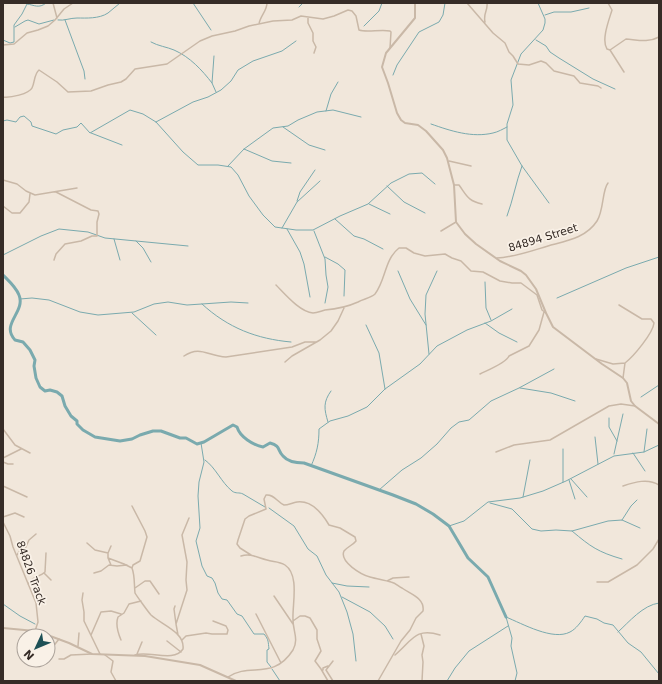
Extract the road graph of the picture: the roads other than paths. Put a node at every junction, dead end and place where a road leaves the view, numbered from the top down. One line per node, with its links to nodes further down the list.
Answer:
1 (53, 3): 8 (street)
2 (73, 3): 8 (street)
3 (267, 3): 11 (street)
4 (415, 3): 14 (street)
5 (468, 3): 10 (street)
6 (487, 3): 10 (street)
7 (608, 3): 15 (street)
8 (57, 18): 13 (street)
9 (308, 18): 11 (street); 14 (street); 16 (street)
10 (485, 22): 18 (street)
11 (259, 24): 19 (street)
12 (659, 37): 15 (street)
13 (3, 44)
14 (389, 50): 20 (street)
15 (610, 50): 17 (street)
16 (314, 53)
17 (624, 72)
18 (601, 88)
19 (3, 97)
20 (449, 161): 21 (street); 24 (street)
21 (471, 166)
22 (3, 180): 27 (street)
23 (608, 183): 32 (street, 84894 Street)
24 (454, 185): 28 (street); 30 (street)
25 (77, 188): 26 (street)
26 (56, 192): 27 (street); 33 (street)
27 (30, 193): 29 (street)
28 (482, 204)
29 (3, 206)
30 (456, 222): 31 (street); 32 (street)
31 (441, 231)
32 (497, 258): 37 (street)
33 (54, 260)
34 (276, 285): 36 (street)
35 (619, 305): 42 (street)
36 (344, 308): 37 (street); 38 (street)
37 (545, 312): 40 (street); 43 (street)
38 (316, 342): 39 (street); 41 (street)
39 (184, 356)
40 (596, 360): 42 (street); 44 (street)
41 (285, 362)
42 (625, 363): 44 (street)
43 (480, 374)
44 (623, 378): 45 (street)
45 (635, 406): 46 (street); 49 (street)
46 (659, 424)
47 (3, 429): 48 (street)
48 (21, 448): 50 (street); 51 (street)
49 (496, 452)
50 (30, 453)
51 (3, 458)
52 (3, 462): 53 (street)
53 (13, 464)
54 (659, 485): 56 (street)
55 (3, 486): 57 (street)
56 (623, 486)
57 (27, 497)
58 (132, 506): 75 (street)
59 (3, 517): 60 (street)
60 (24, 518)
61 (189, 518): 93 (street)
62 (3, 524): 69 (street, 84826 Track)
63 (36, 534): 69 (street)
64 (659, 539): 81 (street)
65 (88, 543): 68 (street)
66 (111, 546): 68 (street)
67 (46, 552): 76 (street)
68 (108, 553): 72 (street)
69 (17, 555): 82 (street, 84826 Track)
70 (251, 555): 71 (street); 80 (street); 91 (street)
71 (241, 556)
72 (108, 558): 73 (street); 74 (street)
73 (111, 565): 74 (street); 77 (street)
74 (127, 565): 75 (street)
75 (132, 568): 83 (street)
76 (44, 573): 79 (street); 82 (street)
77 (94, 573)
78 (409, 577): 80 (street)
79 (51, 580)
80 (388, 581): 116 (street)
81 (597, 582)
82 (28, 585): 96 (street, 84826 Track)
83 (135, 588): 85 (street); 87 (street)
84 (83, 593): 102 (street)
85 (159, 594)
86 (274, 596): 94 (street)
87 (141, 601): 89 (street); 100 (street)
88 (176, 606): 93 (street)
89 (121, 614): 102 (street); 105 (street)
90 (256, 614): 119 (street)
91 (293, 621): 94 (street); 121 (street)
92 (213, 622): 107 (street)
93 (176, 624): 100 (street)
94 (293, 624): 119 (street)
95 (3, 628): 97 (street)
96 (35, 628)
97 (16, 629)
98 (79, 633): 110 (street)
99 (420, 633): 101 (street); 116 (street); 128 (street)
100 (178, 635): 107 (street)
101 (440, 635)
102 (91, 636): 114 (street)
103 (56, 638): 104 (street)
104 (59, 639): 109 (street); 110 (street)
105 (121, 640)
106 (167, 640): 111 (street)
107 (182, 640): 111 (street)
108 (142, 642): 113 (street)
109 (56, 643)
110 (78, 648): 112 (street)
111 (181, 652): 113 (street)
112 (92, 654): 114 (street); 117 (street)
113 (136, 654): 115 (street); 122 (street)
114 (100, 655): 115 (street)
115 (105, 655): 123 (street)
116 (393, 656): 127 (street)
117 (59, 659)
118 (333, 661): 120 (street)
119 (281, 663): 122 (street)
120 (328, 666): 121 (street); 126 (street)
121 (323, 671): 125 (street)
122 (228, 677): 124 (street)
123 (116, 681)
124 (236, 681)
125 (328, 681)
126 (333, 681)
127 (378, 681)
128 (422, 681)

